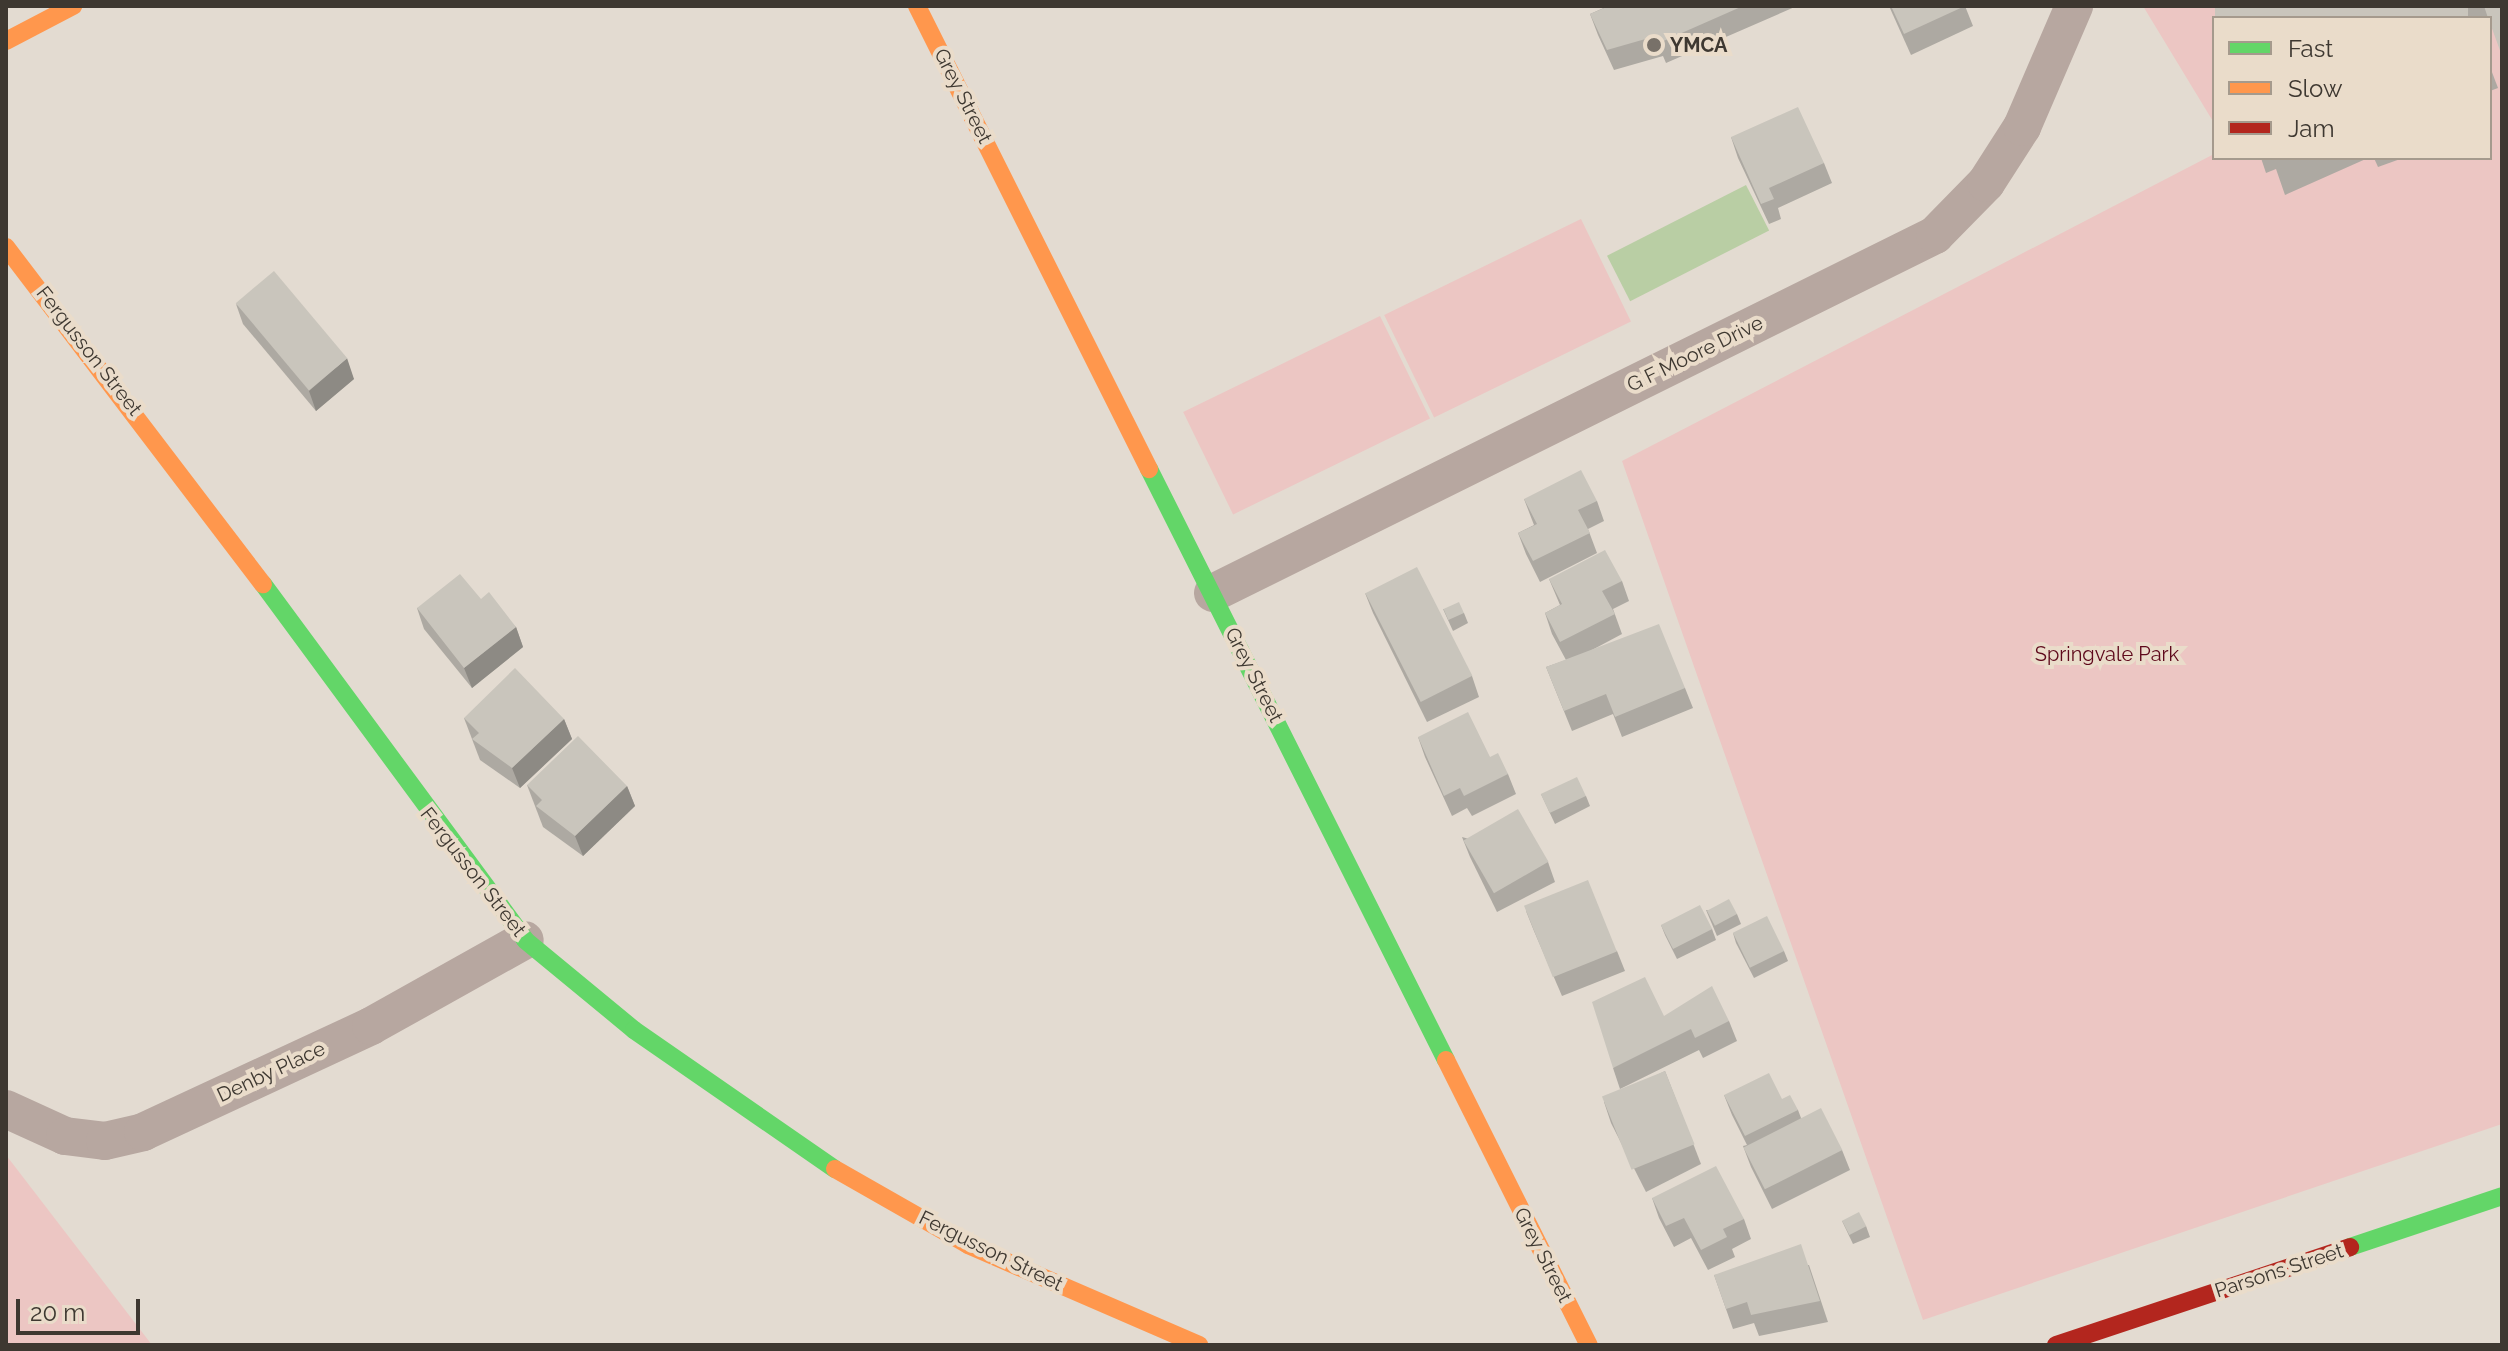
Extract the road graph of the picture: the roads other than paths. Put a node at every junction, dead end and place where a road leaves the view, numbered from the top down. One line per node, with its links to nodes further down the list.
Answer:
1 (73, 6): 4 (main road)
2 (917, 6): 7 (main road, Grey Street)
3 (2074, 6): 7 (street, G F Moore Drive)
4 (14, 32): 5 (main road)
5 (6, 41)
6 (6, 247): 8 (main road, Fergusson Street)
7 (1213, 593): 12 (main road, Grey Street)
8 (525, 940): 9 (street, Denby Place); 11 (main road, Fergusson Street)
9 (6, 1109)
10 (2502, 1196): 13 (main road, Parsons Street)
11 (1199, 1345)
12 (1589, 1345)
13 (2056, 1345)

